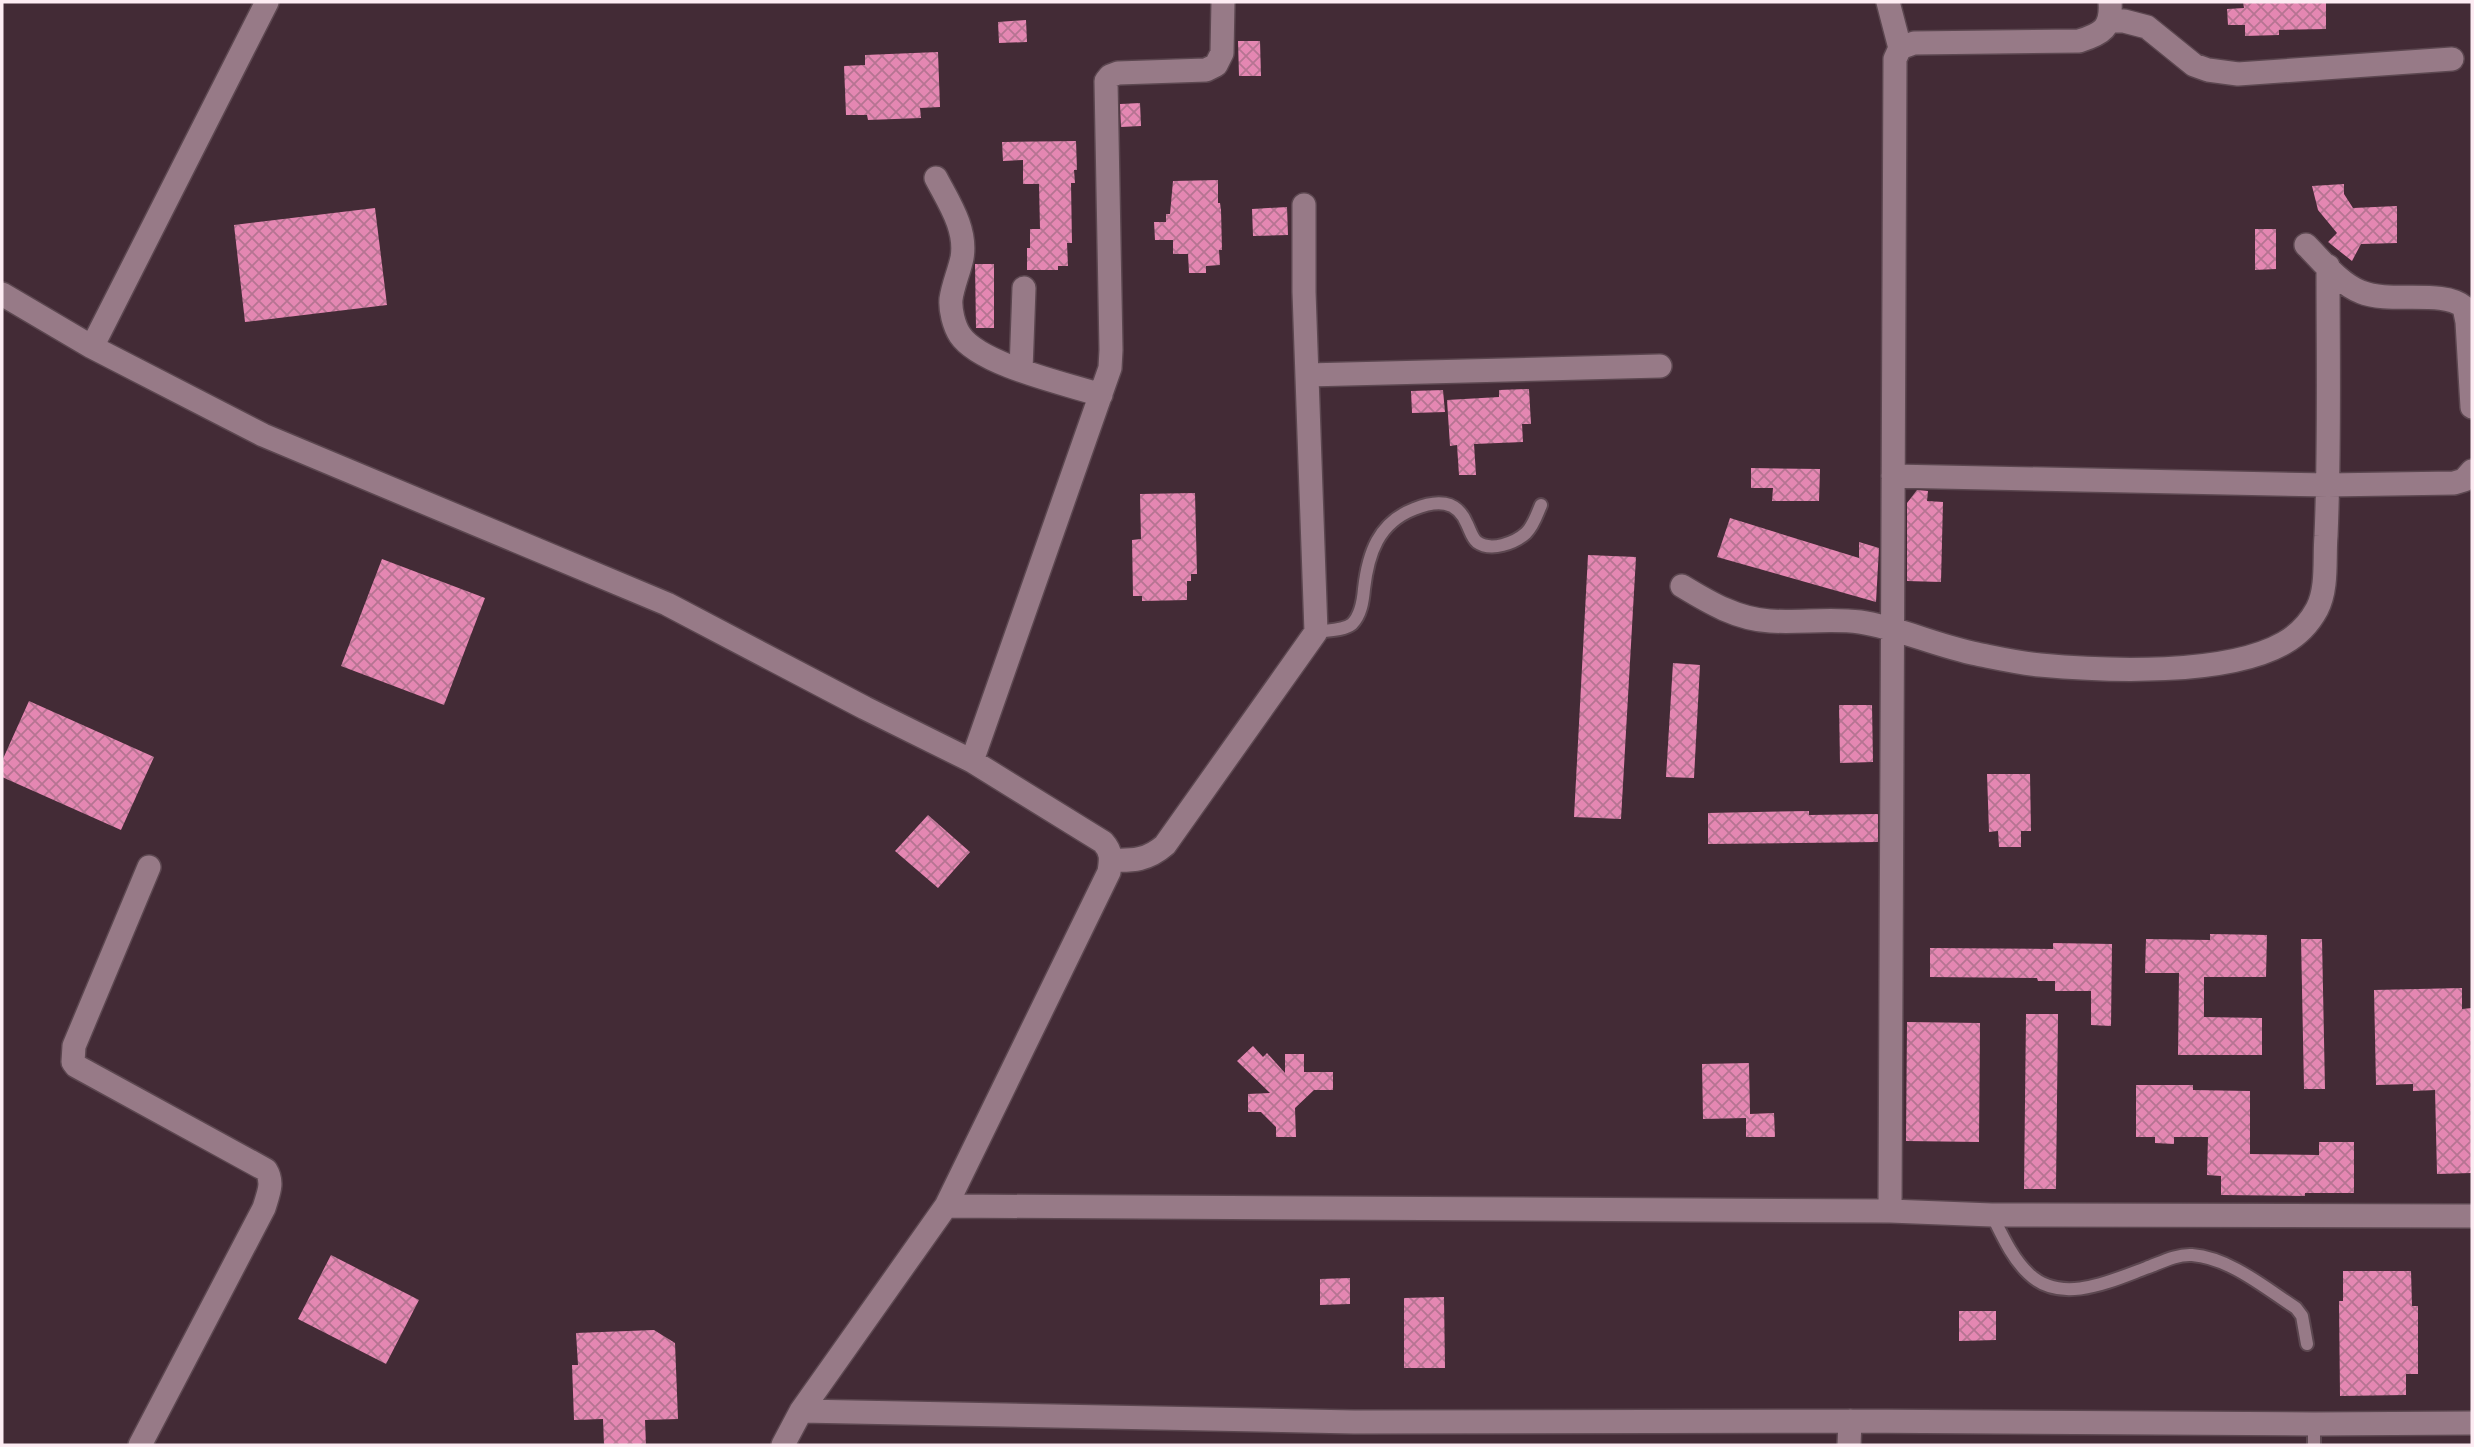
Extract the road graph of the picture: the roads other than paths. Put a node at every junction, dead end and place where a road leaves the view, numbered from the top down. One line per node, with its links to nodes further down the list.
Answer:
1 (267, 2): 13 (street)
2 (1223, 2): 17 (street)
3 (1888, 2): 5 (street)
4 (2110, 11): 5 (street); 6 (street)
5 (1900, 48): 20 (street)
6 (2452, 59)
7 (936, 178): 15 (street)
8 (1304, 205): 16 (street)
9 (2306, 245): 10 (street)
10 (2328, 266): 18 (street); 21 (street)
11 (1024, 288): 15 (street)
12 (2, 294): 13 (street)
13 (92, 347): 26 (street)
14 (1660, 366): 16 (street)
15 (1021, 370): 17 (street)
16 (1307, 375): 25 (street)
17 (1101, 395): 26 (street)
18 (2472, 407)
19 (2472, 471): 21 (street)
20 (1894, 476): 21 (street); 24 (street)
21 (2328, 485): 24 (street)
22 (1541, 505): 25 (lane)
23 (1682, 586): 24 (street)
24 (1891, 629): 30 (street)
25 (1316, 632): 27 (street)
26 (972, 761): 27 (street)
27 (1111, 860): 29 (street)
28 (149, 867): 39 (street)
29 (946, 1206): 30 (street); 34 (street)
30 (1890, 1211): 31 (street)
31 (1992, 1215): 32 (street); 33 (lane)
32 (2472, 1216)
33 (2307, 1344)
34 (801, 1411): 37 (street); 40 (street)
35 (1850, 1421): 37 (street); 38 (street); 41 (street)
36 (2472, 1423): 38 (street)
37 (1355, 1434)
38 (2314, 1435)
39 (140, 1445)
40 (783, 1445)
41 (1849, 1445)

